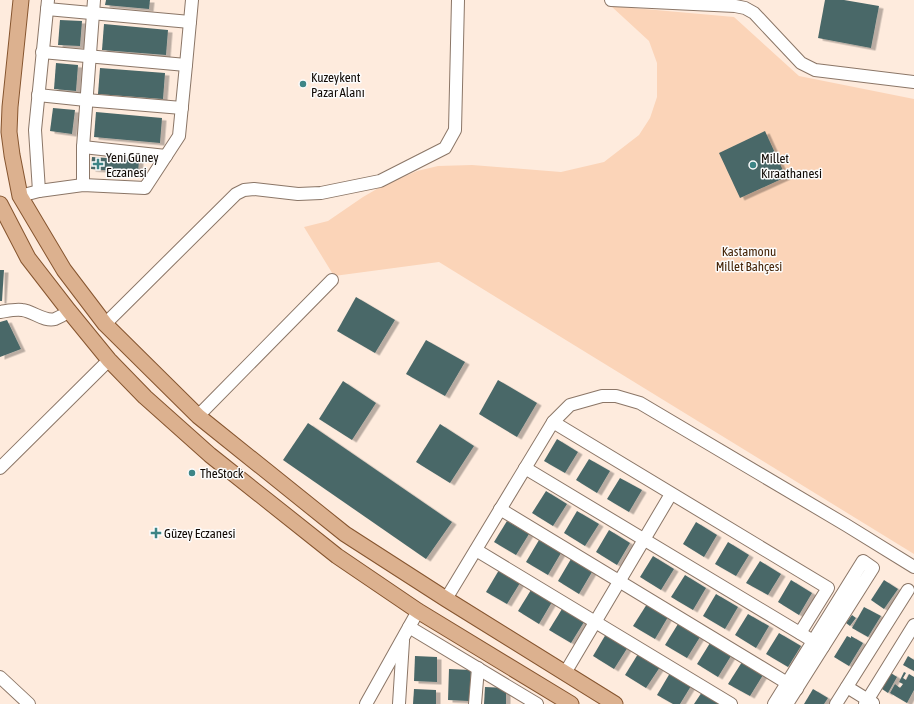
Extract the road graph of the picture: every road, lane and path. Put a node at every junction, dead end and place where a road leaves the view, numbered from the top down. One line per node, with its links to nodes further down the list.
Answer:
1 (21, 0): 20 (main road)
2 (94, 0): 7 (street)
3 (192, 0): 8 (street)
4 (458, 0): 25 (street)
5 (611, 0): 12 (street)
6 (47, 4): 7 (street); 9 (street)
7 (93, 13): 8 (street); 10 (street)
8 (190, 22): 11 (street)
9 (42, 52): 10 (street); 13 (street)
10 (90, 57): 11 (street); 14 (street)
11 (186, 65): 15 (street)
12 (914, 82)
13 (38, 96): 14 (street); 19 (street)
14 (86, 100): 15 (street); 16 (street)
15 (182, 108): 17 (street)
16 (83, 147): 17 (street); 18 (street)
17 (166, 156): 18 (street)
18 (83, 185): 19 (street)
19 (39, 191): 20 (street)
20 (20, 196): 25 (main road)
21 (0, 204): 23 (main road)
22 (332, 280): 27 (street)
23 (69, 311): 24 (street); 26 (main road)
24 (0, 312)
25 (105, 324): 27 (main road)
26 (109, 360): 29 (street); 39 (main road)
27 (198, 416): 38 (main road)
28 (552, 422): 30 (street); 31 (street); 35 (street)
29 (0, 468)
30 (525, 468): 32 (street); 33 (street)
31 (671, 494): 33 (street); 43 (street)
32 (500, 509): 34 (street); 36 (street)
33 (644, 540): 36 (street); 43 (street)
34 (476, 550): 38 (street); 40 (street)
35 (914, 567)
36 (619, 581): 40 (street); 48 (street)
37 (908, 590): 49 (street)
38 (446, 599): 46 (main road)
39 (418, 611): 42 (street); 56 (main road)
40 (595, 622): 46 (street); 58 (street)
41 (914, 625): 50 (street)
42 (406, 632): 45 (street); 52 (street); 53 (street)
43 (800, 634): 44 (street)
44 (818, 644): 44 (street); 48 (street)
45 (478, 668): 54 (street); 55 (street)
46 (565, 673): 57 (main road)
47 (0, 677): 51 (street)
48 (792, 686): 59 (street); 60 (street)
49 (847, 687): 50 (street); 61 (street)
50 (869, 703)
51 (30, 704)
52 (366, 704)
53 (399, 704)
54 (475, 704)
55 (537, 704)
56 (571, 704)
57 (615, 704)
58 (731, 704)
59 (774, 704)
60 (787, 704)
61 (836, 704)

